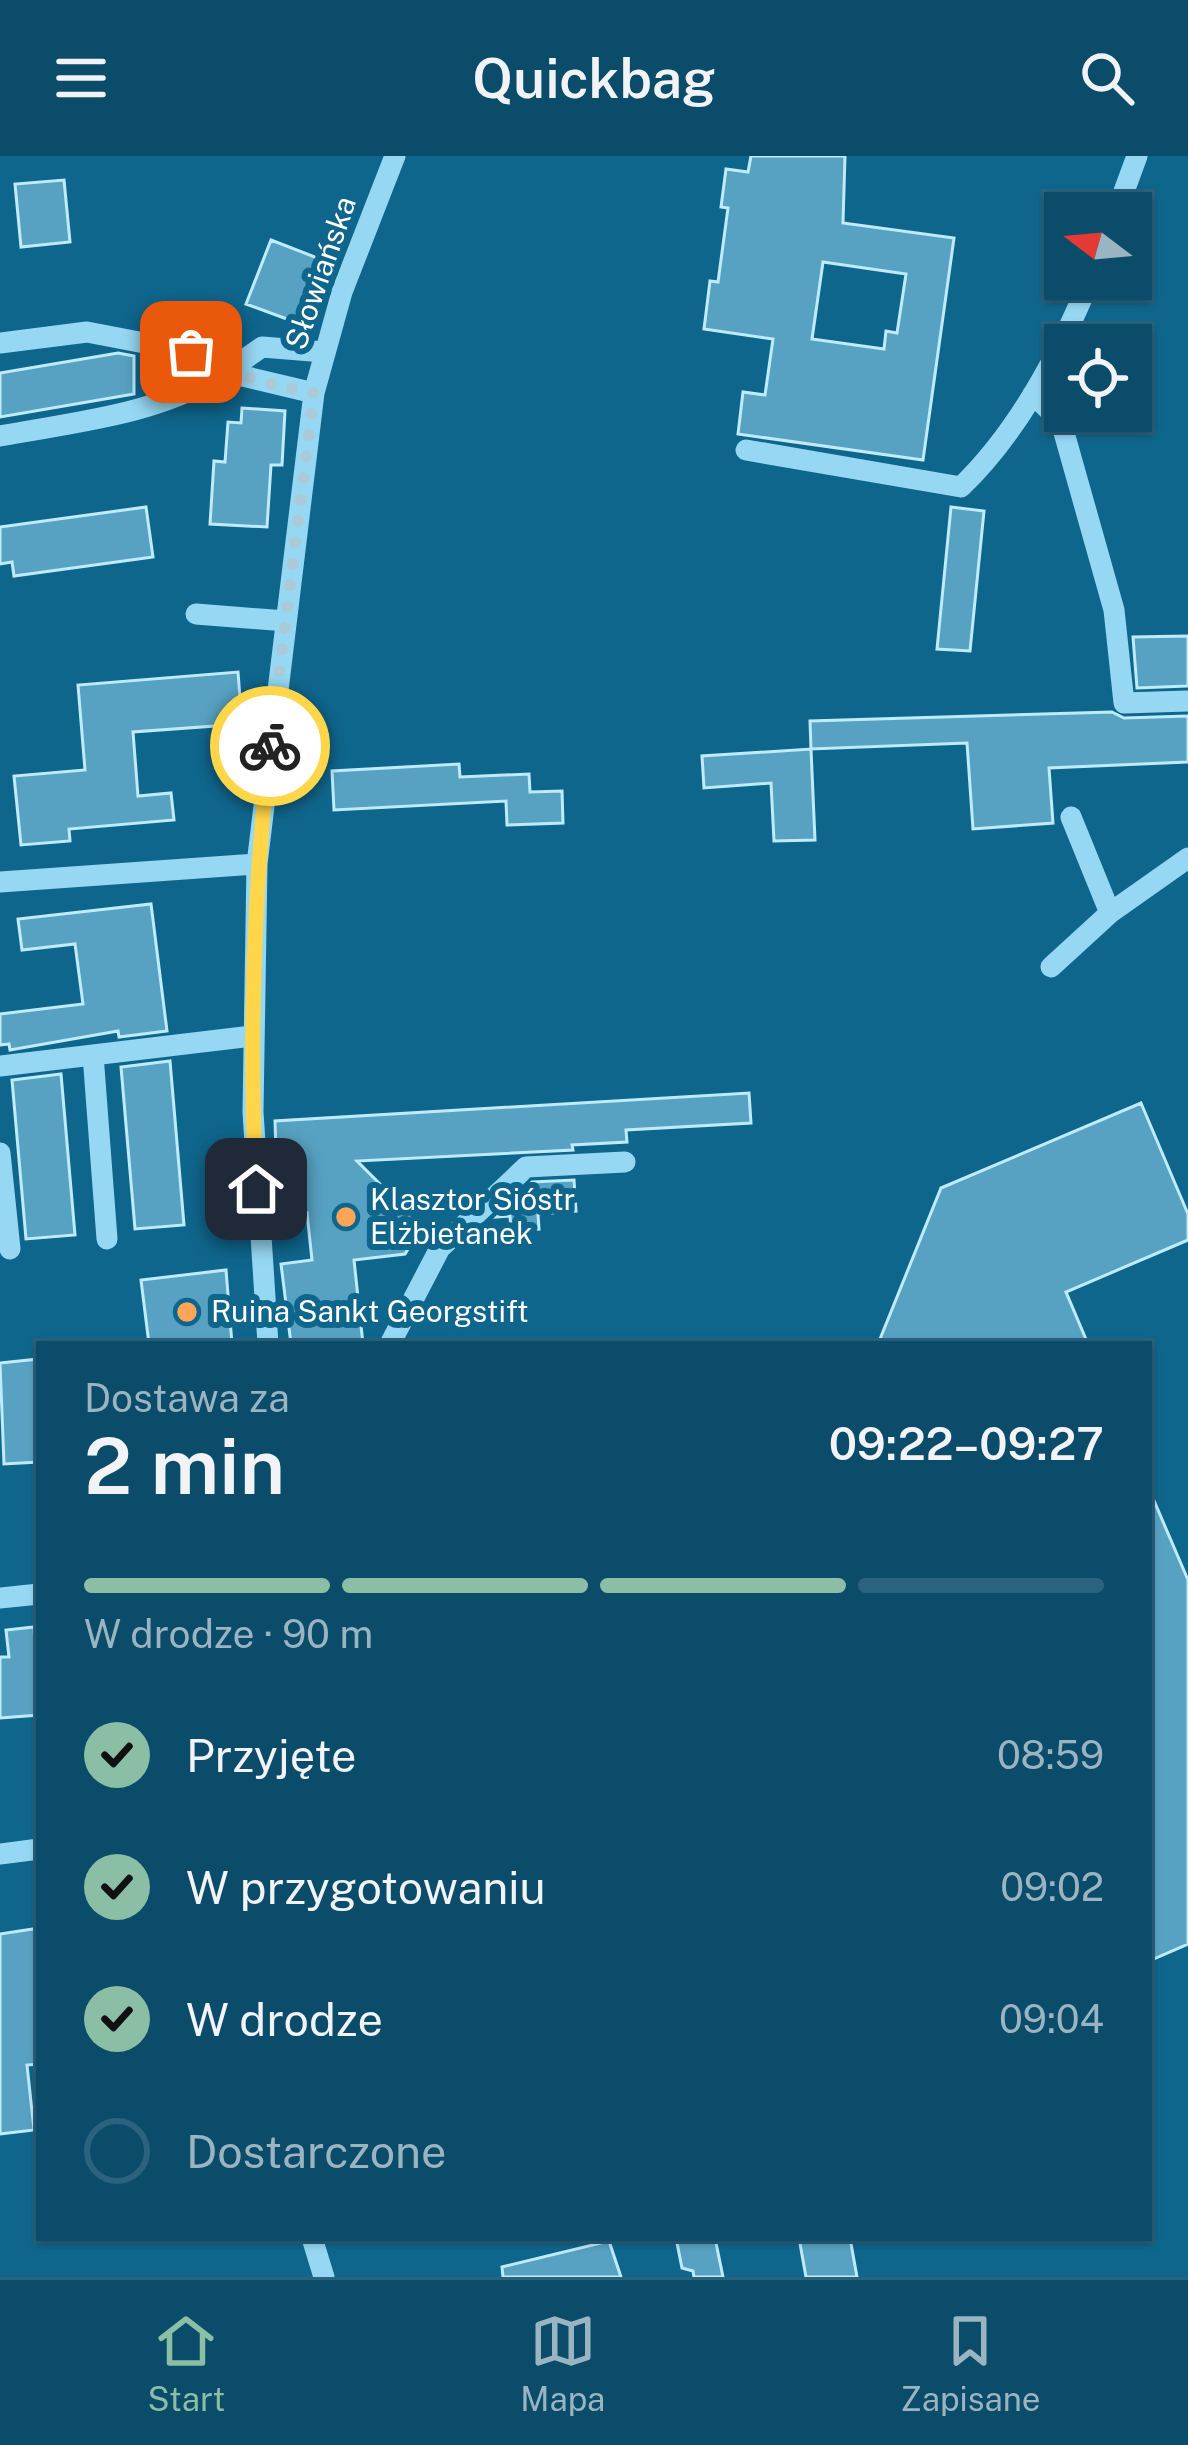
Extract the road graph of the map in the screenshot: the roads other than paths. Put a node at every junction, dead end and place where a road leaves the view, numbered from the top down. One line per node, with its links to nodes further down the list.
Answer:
1 (395, 156): 6 (street, Słowiańska)
2 (1137, 156): 3 (street)
3 (1124, 192)
4 (1080, 300): 9 (street)
5 (0, 343): 7 (street)
6 (324, 352): 7 (street); 8 (street, Słowiańska)
7 (226, 372): 8 (street); 10 (street)
8 (314, 393): 13 (street, Słowiańska)
9 (1033, 394): 11 (street); 14 (street)
10 (0, 436)
11 (746, 450)
12 (196, 614): 13 (street)
13 (286, 621): 17 (street, Słowiańska)
14 (1188, 701)
15 (1071, 817): 19 (street)
16 (1188, 857): 19 (street)
17 (257, 864): 18 (street); 21 (street, Słowiańska)
18 (0, 882)
19 (1110, 913): 20 (street)
20 (1052, 967)
21 (252, 1036): 22 (street); 28 (street, Słowiańska)
22 (92, 1055): 23 (street); 26 (street)
23 (0, 1066)
24 (0, 1153): 27 (street)
25 (625, 1162): 29 (street)
26 (107, 1239)
27 (10, 1249)
28 (268, 1341)
29 (392, 1341)
30 (36, 1594): 31 (street)
31 (0, 1598)
32 (36, 1849): 33 (street)
33 (0, 1854)
34 (313, 2241): 35 (street)
35 (324, 2277)

